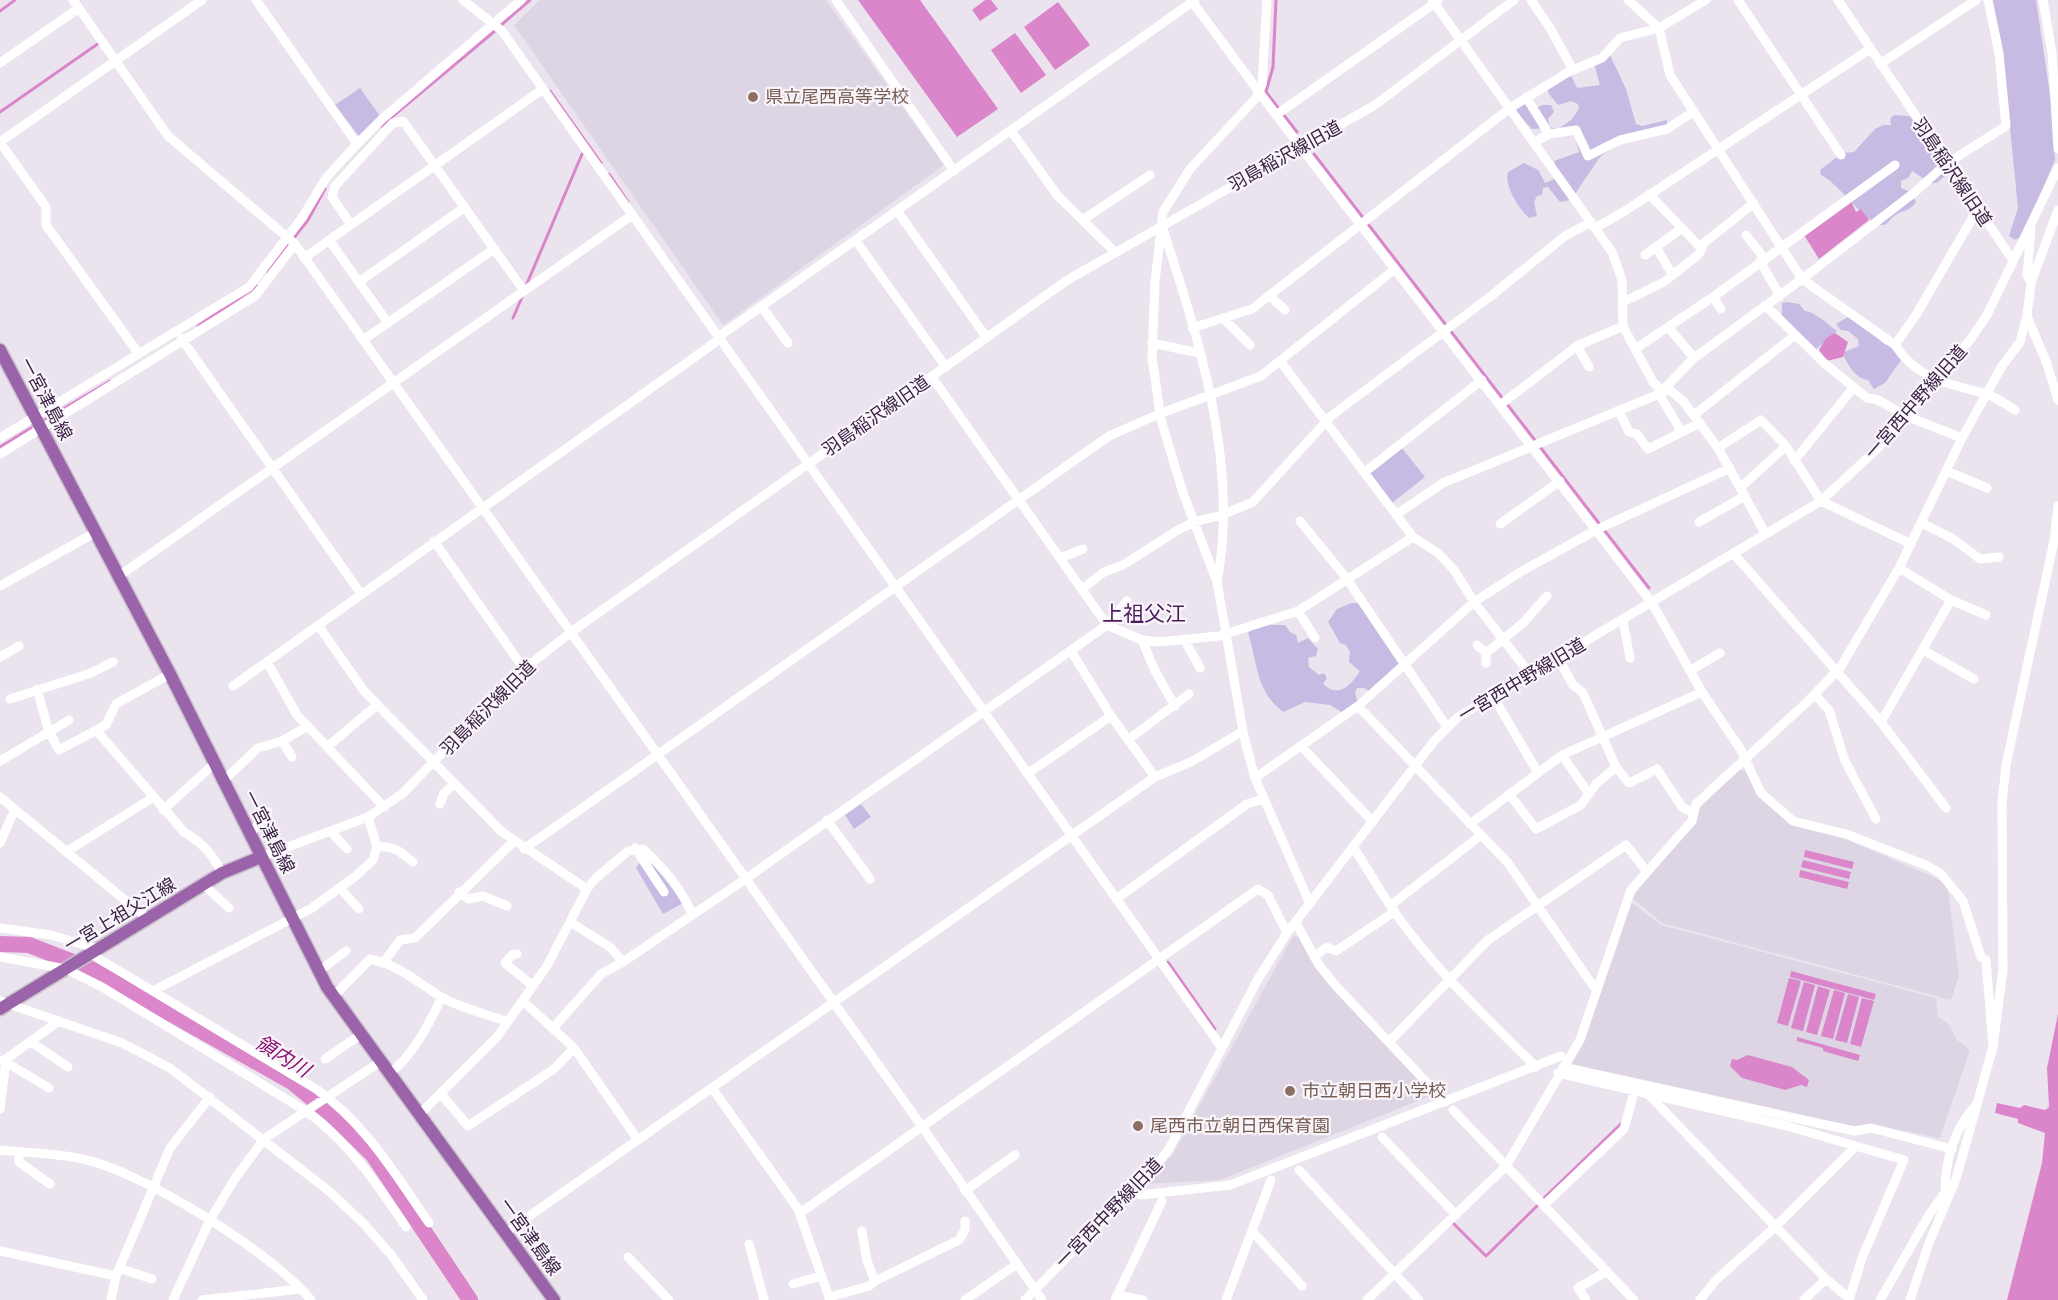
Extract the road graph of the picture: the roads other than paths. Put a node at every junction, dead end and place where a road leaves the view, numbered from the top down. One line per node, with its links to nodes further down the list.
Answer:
1 (202, 0): 23 (street)
2 (256, 0): 38 (street)
3 (462, 0): 19 (street)
4 (521, 0): 19 (street)
5 (836, 0): 47 (street)
6 (1267, 0): 28 (street)
7 (1514, 0): 21 (street, 羽島稲沢線旧道)
8 (1531, 0): 26 (street)
9 (1628, 0): 20 (street)
10 (1706, 0): 20 (street)
11 (1738, 0): 29 (street)
12 (1838, 0): 22 (street, 羽島稲沢線旧道)
13 (1976, 0): 25 (street)
14 (1988, 0): 43 (street)
15 (2043, 0): 41 (street)
16 (1192, 1): 28 (street); 34 (street)
17 (1435, 1): 21 (street); 33 (street)
18 (76, 4): 23 (street); 24 (street)
19 (495, 24): 27 (street); 38 (street)
20 (1659, 28): 26 (street); 32 (street)
21 (1461, 41): 31 (street); 39 (street, 羽島稲沢線旧道)
22 (1870, 49): 25 (street, 羽島稲沢線旧道); 29 (street)
23 (116, 61): 36 (street); 64 (street)
24 (0, 63)
25 (1880, 64): 43 (street, 羽島稲沢線旧道)
26 (1573, 70): 30 (street)
27 (543, 90): 45 (street); 55 (street)
28 (1258, 92): 33 (street); 58 (street)
29 (1800, 95): 40 (street); 42 (street)
30 (1526, 97): 31 (street); 35 (street)
31 (1510, 108): 37 (street); 59 (street)
32 (1693, 112): 35 (street); 40 (street)
33 (1276, 115): 39 (street)
34 (1011, 131): 47 (street); 56 (street)
35 (1549, 134): 37 (street)
36 (0, 142): 112 (street)
37 (1535, 142): 60 (street)
38 (357, 144): 64 (street)
39 (1301, 148): 58 (street, 羽島稲沢線旧道); 59 (street)
40 (1718, 149): 49 (street); 50 (street)
41 (2058, 149)
42 (1841, 155)
43 (1946, 164): 52 (street, 羽島稲沢線旧道); 79 (street)
44 (1894, 165): 69 (street)
45 (435, 166): 51 (street); 57 (street); 57 (street)
46 (2058, 168): 61 (street)
47 (954, 171): 54 (street)
48 (1150, 175): 56 (street)
49 (1649, 194): 60 (street); 62 (street)
50 (1754, 203): 69 (street); 71 (street)
51 (465, 207): 70 (street); 80 (street)
52 (1977, 210): 75 (street, 羽島稲沢線旧道); 107 (street)
53 (2058, 210): 81 (street)
54 (898, 212): 66 (street); 101 (street)
55 (632, 215): 82 (street); 100 (street)
56 (1084, 219): 72 (street)
57 (351, 225): 65 (street)
58 (1162, 225): 72 (street, 羽島稲沢線旧道); 95 (street); 104 (street)
59 (1360, 225): 77 (street); 83 (street)
60 (1593, 225): 86 (street); 98 (street)
61 (2031, 227): 75 (street); 81 (street)
62 (1682, 230): 68 (street); 71 (street)
63 (1746, 236): 76 (street)
64 (288, 237): 67 (street); 97 (street)
65 (330, 240): 74 (street); 80 (street)
66 (856, 242): 88 (street); 115 (street)
67 (295, 244): 74 (street); 103 (street)
68 (1656, 247): 73 (street); 78 (street)
69 (1781, 247): 76 (street); 79 (street)
70 (494, 249): 82 (street); 93 (street)
71 (1702, 249): 78 (street)
72 (1115, 252): 101 (street, 羽島稲沢線旧道)
73 (1645, 255)
74 (304, 258): 102 (street)
75 (2012, 259): 118 (street, 一宮西中野線旧道)
76 (1762, 260): 84 (street); 85 (street)
77 (1395, 269): 98 (street); 114 (street)
78 (1672, 274): 86 (street)
79 (1802, 279): 84 (street); 107 (street)
80 (359, 282): 93 (street)
81 (2031, 283): 91 (street)
82 (524, 291): 120 (street)
83 (1270, 296): 90 (street); 92 (street)
84 (1780, 296): 87 (street)
85 (1713, 297): 89 (street); 96 (street)
86 (1623, 302): 94 (street)
87 (1765, 305): 99 (street); 113 (street)
88 (762, 307): 100 (street); 105 (street)
89 (1721, 309)
90 (1285, 310)
91 (2027, 316): 123 (street); 125 (street)
92 (1223, 318): 95 (street); 106 (street)
93 (388, 323): 102 (street)
94 (1623, 326): 108 (street); 109 (street)
95 (1192, 328): 111 (street)
96 (1669, 328): 109 (street); 113 (street)
97 (176, 331): 103 (street); 112 (street)
98 (1444, 332): 119 (street); 133 (street)
99 (1795, 335): 121 (street); 132 (street)
100 (718, 338): 143 (street); 154 (street)
101 (987, 338): 115 (street, 羽島稲沢線旧道)
102 (363, 340): 120 (street)
103 (184, 342): 134 (street); 145 (street)
104 (1152, 342): 111 (street); 129 (street)
105 (788, 343)
106 (1250, 345)
107 (1895, 345): 118 (street)
108 (1577, 346): 116 (street); 126 (street)
109 (1635, 349): 122 (street)
110 (0, 350): 131 (main road, 一宮津島線)
111 (1199, 353): 124 (street)
112 (139, 354): 131 (street)
113 (1694, 358): 122 (street)
114 (1280, 361): 124 (street); 133 (street)
115 (946, 367): 117 (street, 羽島稲沢線旧道)
116 (1589, 368)
117 (932, 376): 143 (street, 羽島稲沢線旧道); 151 (street)
118 (1937, 379): 123 (street); 130 (street, 一宮西中野線旧道)
119 (1482, 380): 126 (street); 147 (street)
120 (393, 383): 145 (street); 154 (street)
121 (1854, 387): 130 (street); 142 (street)
122 (1660, 392): 128 (street); 132 (street); 135 (street)
123 (1986, 394): 127 (street); 137 (street)
124 (1210, 396): 129 (street); 156 (street)
125 (2058, 400)
126 (1500, 405): 138 (street)
127 (2014, 410)
128 (1619, 411): 135 (street); 138 (street)
129 (1159, 414): 151 (street); 158 (street)
130 (1906, 416): 137 (street); 152 (street, 一宮西中野線旧道)
131 (36, 417): 134 (main road, 一宮津島線); 136 (street)
132 (1697, 419): 135 (street); 140 (street)
133 (1326, 422): 147 (street); 156 (street)
134 (42, 430): 141 (street); 163 (main road, 一宮津島線)
135 (1681, 432)
136 (0, 438)
137 (1962, 438): 146 (street)
138 (1532, 446): 148 (street); 155 (street)
139 (1786, 446): 140 (street); 142 (street); 150 (street)
140 (1718, 448): 144 (street)
141 (0, 454)
142 (1794, 461): 152 (street)
143 (808, 465): 177 (street); 190 (street, 羽島稲沢線旧道)
144 (1730, 468): 150 (street); 162 (street)
145 (272, 470): 173 (street); 179 (street)
146 (1947, 471): 149 (street); 160 (street)
147 (1365, 472): 155 (street)
148 (1560, 481): 161 (street); 162 (street)
149 (1987, 488)
150 (1743, 491): 159 (street); 164 (street)
151 (1020, 501): 171 (street); 177 (street)
152 (1821, 501): 164 (street, 一宮西中野線旧道); 167 (street)
153 (2058, 506): 334 (street)
154 (481, 509): 166 (street); 190 (street)
155 (1397, 514): 165 (street)
156 (1222, 515): 158 (street); 175 (street)
157 (1300, 521): 174 (street)
158 (1194, 522): 175 (street); 178 (street)
159 (1699, 522)
160 (1922, 523): 167 (street); 170 (street)
161 (1500, 525)
162 (1596, 530): 183 (street); 184 (street)
163 (96, 532): 173 (main road, 一宮津島線); 176 (street)
164 (1765, 533): 169 (street, 一宮西中野線旧道)
165 (1413, 537): 174 (street); 183 (street)
166 (434, 541): 179 (street); 208 (street)
167 (1911, 544): 172 (street)
168 (1083, 549): 171 (street)
169 (1733, 553): 184 (street, 一宮西中野線旧道); 210 (street)
170 (1999, 557)
171 (1061, 558): 178 (street)
172 (1899, 568): 181 (street); 210 (street)
173 (119, 576): 211 (main road, 一宮津島線)
174 (1347, 579): 185 (street); 206 (street)
175 (1217, 582): 191 (street)
176 (0, 586)
177 (895, 588): 224 (street); 239 (street)
178 (1082, 589): 189 (street)
179 (360, 594): 188 (street)
180 (1548, 596): 194 (street)
181 (1951, 600): 186 (street); 198 (street)
182 (1127, 601): 189 (street)
183 (1474, 602): 194 (street); 206 (street)
184 (1652, 603): 187 (street, 一宮西中野線旧道); 209 (street)
185 (1298, 611): 191 (street); 192 (street)
186 (1986, 615)
187 (1623, 621): 202 (street, 一宮西中野線旧道); 203 (street)
188 (318, 625): 205 (street); 221 (street)
189 (1107, 625): 195 (street); 199 (street)
190 (570, 633): 208 (street, 羽島稲沢線旧道); 239 (street)
191 (1225, 633): 193 (street); 231 (street)
192 (1314, 638)
193 (1184, 639): 195 (street); 207 (street)
194 (1502, 639): 196 (street); 212 (street)
195 (1142, 640): 222 (street)
196 (1477, 645)
197 (19, 646): 201 (street)
198 (1923, 650): 213 (street); 227 (street)
199 (1071, 651): 224 (street); 225 (street)
200 (1720, 653): 209 (street)
201 (0, 657)
202 (1558, 658): 212 (street, 一宮西中野線旧道); 233 (street)
203 (1630, 658)
204 (112, 662): 215 (street)
205 (267, 662): 214 (street); 228 (street)
206 (1404, 663): 223 (street); 229 (street)
207 (1200, 668)
208 (524, 669): 244 (street, 羽島稲沢線旧道)
209 (1691, 670): 216 (street)
210 (1837, 671): 218 (street); 227 (street)
211 (170, 674): 230 (street); 243 (main road, 一宮津島線)
212 (1530, 674): 219 (street, 一宮西中野線旧道)
213 (1974, 679)
214 (233, 686)
215 (37, 689): 220 (street); 232 (street)
216 (1702, 692): 233 (street); 241 (street)
217 (1190, 694): 222 (street)
218 (1814, 694): 241 (street); 266 (street)
219 (1493, 696): 229 (street, 一宮西中野線旧道); 247 (street)
220 (10, 699)
221 (377, 705): 237 (street); 244 (street)
222 (1175, 706): 234 (street)
223 (1358, 706): 236 (street); 245 (street)
224 (983, 712): 248 (street); 267 (street)
225 (1111, 716): 234 (street); 248 (street)
226 (69, 720): 232 (street)
227 (1881, 722): 260 (street)
228 (308, 726): 235 (street); 237 (street)
229 (1447, 727): 245 (street, 一宮西中野線旧道)
230 (96, 730): 232 (street); 256 (street)
231 (1243, 731): 249 (street); 250 (street)
232 (49, 732): 242 (street)
233 (1603, 738): 238 (street); 246 (street)
234 (1129, 739): 249 (street)
235 (282, 741): 240 (street); 251 (street)
236 (1301, 746): 250 (street); 268 (street)
237 (327, 747): 259 (street)
238 (1562, 755): 247 (street); 254 (street)
239 (657, 756): 280 (street); 287 (street)
240 (292, 758)
241 (1744, 759): 264 (street); 334 (street)
242 (0, 761)
243 (214, 764): 251 (main road, 一宮津島線); 262 (street)
244 (432, 764): 252 (street); 259 (street, 羽島稲沢線旧道)
245 (1415, 766): 268 (street, 一宮西中野線旧道); 269 (street)
246 (1616, 767): 254 (street); 264 (street)
247 (1538, 772): 253 (street)
248 (1027, 774): 272 (street)
249 (1155, 777): 272 (street)
250 (1254, 778): 257 (street)
251 (223, 781): 271 (main road, 一宮津島線)
252 (454, 784): 258 (street); 274 (street)
253 (1509, 794): 254 (street); 269 (street)
254 (1590, 794)
255 (0, 797): 261 (street)
256 (152, 798): 262 (street); 281 (street)
257 (1263, 799): 293 (street); 294 (street)
258 (440, 804)
259 (384, 807): 265 (street, 羽島稲沢線旧道)
260 (1946, 808)
261 (15, 809): 275 (street); 281 (street)
262 (162, 810): 284 (street)
263 (268, 812): 271 (street)
264 (1692, 812): 285 (street)
265 (368, 817): 270 (street, 羽島稲沢線旧道); 277 (street)
266 (1876, 819)
267 (827, 820): 286 (street); 287 (street)
268 (1373, 822): 279 (street, 一宮西中野線旧道)
269 (1470, 824): 273 (street)
270 (331, 832): 276 (street); 282 (street, 羽島稲沢線旧道)
271 (250, 834): 282 (main road, 一宮津島線)
272 (1069, 836): 293 (street); 326 (street)
273 (1480, 836): 296 (street); 299 (street)
274 (513, 842): 280 (street); 291 (street)
275 (0, 843)
276 (346, 844)
277 (377, 847): 283 (street); 289 (street)
278 (635, 848): 290 (street); 292 (street); 300 (street)
279 (1354, 848): 294 (street, 一宮西中野線旧道); 299 (street)
280 (524, 849): 290 (street)
281 (66, 852): 301 (street)
282 (261, 857): 284 (main road, 一宮上祖父江線); 302 (main road, 一宮津島線)
283 (413, 862)
284 (222, 873): 288 (main road, 一宮上祖父江線)
285 (1647, 873): 296 (street); 321 (street)
286 (870, 879)
287 (744, 880): 300 (street); 326 (street)
288 (205, 886): 297 (street); 301 (main road, 一宮上祖父江線)
289 (340, 888): 298 (street); 302 (street)
290 (587, 889): 304 (street)
291 (459, 892): 295 (street); 315 (street)
292 (664, 892)
293 (1116, 899): 314 (street)
294 (1310, 904): 305 (street, 一宮西中野線旧道)
295 (507, 906)
296 (1539, 907): 319 (street); 321 (street)
297 (229, 908)
298 (359, 909)
299 (1392, 909): 313 (street); 319 (street)
300 (692, 914): 316 (street)
301 (148, 919): 310 (main road, 一宮上祖父江線)
302 (292, 919): 318 (main road, 一宮津島線); 322 (street)
303 (0, 920): 307 (street)
304 (570, 922): 316 (street); 320 (street)
305 (1296, 923): 308 (street, 一宮西中野線旧道); 313 (street)
306 (0, 928): 307 (street)
307 (37, 933): 310 (street)
308 (1287, 933): 314 (street); 336 (street, 一宮西中野線旧道)
309 (346, 951): 318 (street)
310 (92, 952): 317 (main road, 一宮上祖父江線); 322 (street)
311 (517, 954): 320 (street)
312 (0, 957): 317 (street)
313 (1314, 957): 332 (street)
314 (1160, 961): 336 (street); 359 (street)
315 (384, 962): 323 (street); 324 (street)
316 (623, 962): 330 (street)
317 (68, 968): 327 (main road, 一宮上祖父江線); 356 (street)
318 (319, 971): 323 (main road, 一宮津島線)
319 (1450, 980): 332 (street); 342 (street)
320 (533, 986): 325 (street)
321 (1596, 990): 343 (street)
322 (153, 991): 351 (street)
323 (333, 997): 331 (main road, 一宮津島線)
324 (442, 997): 329 (street); 344 (street)
325 (523, 1001): 329 (street); 330 (street)
326 (834, 1003): 346 (street); 359 (street)
327 (3, 1004): 328 (street)
328 (59, 1021): 333 (street); 350 (street)
329 (508, 1022): 348 (street)
330 (553, 1028): 335 (street)
331 (360, 1035): 338 (street); 339 (main road, 一宮津島線)
332 (1390, 1041): 353 (street)
333 (31, 1042): 340 (street); 341 (street)
334 (1993, 1047): 354 (street)
335 (574, 1048): 348 (street); 362 (street)
336 (1222, 1048): 403 (street, 一宮西中野線旧道)
337 (1562, 1056): 342 (street)
338 (325, 1059)
339 (380, 1062): 344 (main road, 一宮津島線); 351 (street)
340 (2, 1065): 345 (street); 352 (street)
341 (69, 1067)
342 (1536, 1067): 353 (street)
343 (1561, 1070): 347 (street); 364 (street); 368 (street)
344 (388, 1074): 358 (main road, 一宮津島線)
345 (49, 1088)
346 (712, 1088): 362 (street); 379 (street)
347 (1634, 1092): 349 (street); 378 (street)
348 (441, 1094): 358 (street)
349 (1649, 1095): 363 (street); 385 (street)
350 (210, 1097): 361 (street); 373 (street)
351 (327, 1097): 356 (street); 383 (street)
352 (1, 1098): 355 (street)
353 (1444, 1101): 376 (street)
354 (1978, 1103): 364 (street); 370 (street)
355 (0, 1109)
356 (308, 1110): 361 (street); 384 (street)
357 (1453, 1110): 368 (street)
358 (419, 1115): 388 (main road, 一宮津島線)
359 (923, 1128): 374 (street); 379 (street)
360 (1382, 1137): 380 (street)
361 (264, 1139): 381 (street); 411 (street)
362 (638, 1140): 388 (street)
363 (1856, 1146): 385 (street); 406 (street)
364 (1952, 1149): 375 (street)
365 (0, 1150): 366 (street)
366 (19, 1152): 372 (street); 373 (street)
367 (1015, 1155): 374 (street)
368 (1506, 1166): 378 (street); 380 (street)
369 (1299, 1170): 395 (street)
370 (1956, 1179): 375 (street); 427 (street)
371 (1271, 1180): 387 (street)
372 (50, 1184)
373 (152, 1188): 381 (street); 394 (street)
374 (964, 1191): 392 (street)
375 (1945, 1191): 426 (street)
376 (1140, 1195)
377 (1162, 1201): 404 (street)
378 (1544, 1205): 393 (street)
379 (800, 1213): 396 (street)
380 (1456, 1215): 395 (street)
381 (210, 1220): 402 (street); 408 (street)
382 (965, 1221): 399 (street)
383 (429, 1222)
384 (406, 1227)
385 (1775, 1227): 398 (street); 424 (street)
386 (862, 1231): 399 (street)
387 (1252, 1231): 401 (street); 419 (street)
388 (505, 1233): 412 (main road, 一宮津島線)
389 (749, 1244): 414 (street)
390 (0, 1251): 394 (street)
391 (628, 1257): 413 (street)
392 (1017, 1264): 403 (street); 415 (street)
393 (1607, 1271): 422 (street); 423 (street)
394 (117, 1272): 397 (street); 407 (street)
395 (1394, 1274): 420 (street); 421 (street)
396 (821, 1276): 400 (street); 405 (street)
397 (152, 1279)
398 (1826, 1280): 406 (street); 425 (street)
399 (875, 1281): 405 (street)
400 (792, 1284)
401 (1302, 1286)
402 (300, 1289): 409 (street); 410 (street)
403 (1035, 1290): 416 (street, 一宮西中野線旧道); 417 (street)
404 (1116, 1297): 418 (street)
405 (829, 1298)
406 (1849, 1299)
407 (111, 1300)
408 (173, 1300)
409 (202, 1300)
410 (311, 1300)
411 (423, 1300)
412 (554, 1300)
413 (669, 1300)
414 (764, 1300)
415 (965, 1300)
416 (1025, 1300)
417 (1042, 1300)
418 (1143, 1300)
419 (1226, 1300)
420 (1367, 1300)
421 (1419, 1300)
422 (1586, 1300)
423 (1634, 1300)
424 (1700, 1300)
425 (1804, 1300)
426 (1880, 1300)
427 (1910, 1300)

